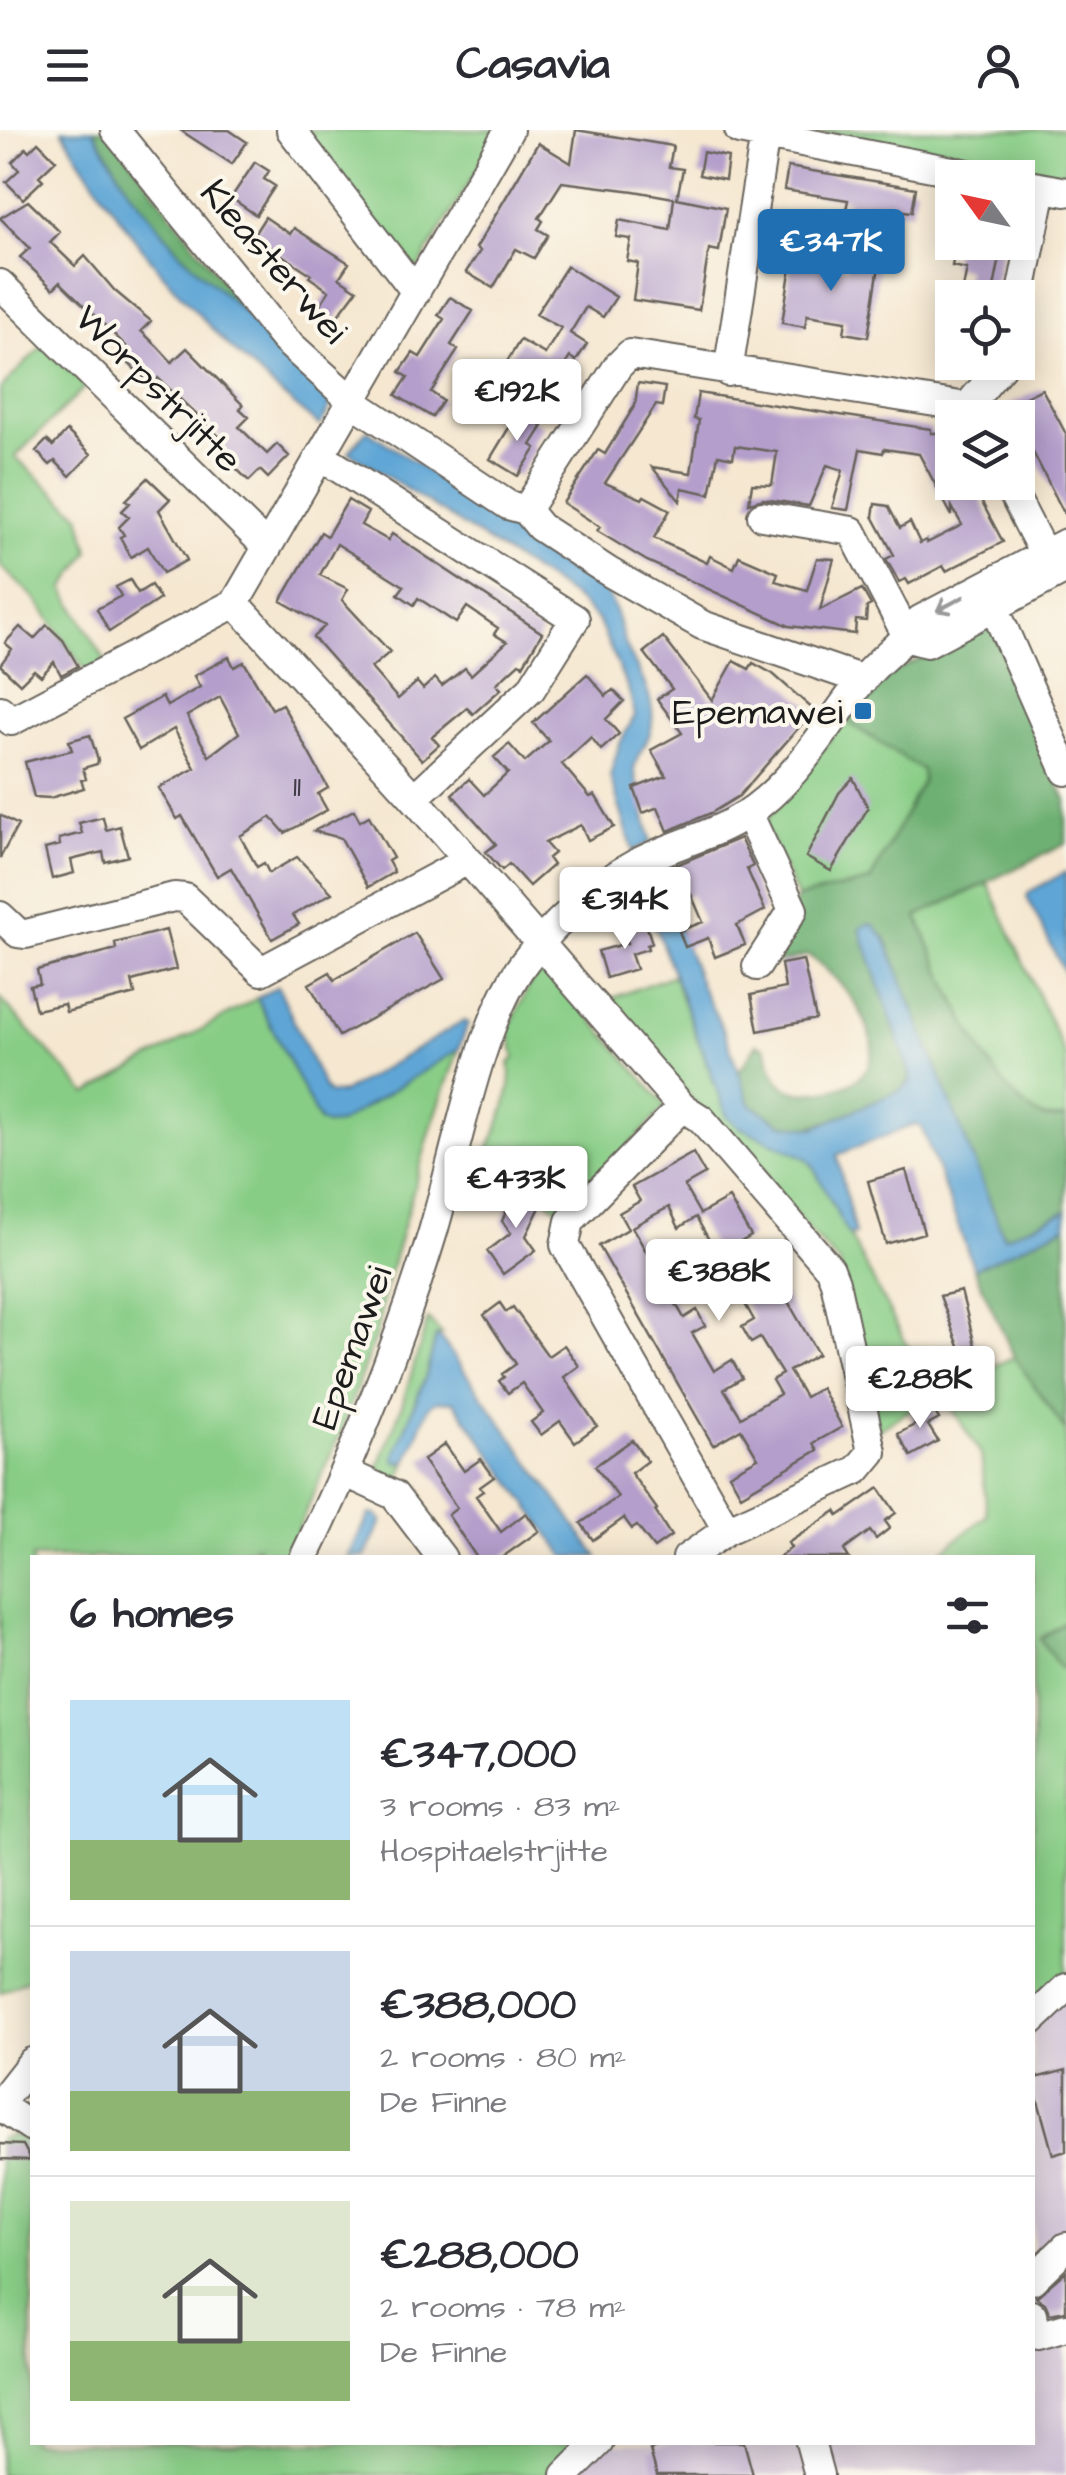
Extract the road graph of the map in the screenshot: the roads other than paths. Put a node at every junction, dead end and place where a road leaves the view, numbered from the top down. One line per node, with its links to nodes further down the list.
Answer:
1 (115, 130): 11 (street, Kleasterwei)
2 (292, 130): 9 (street)
3 (510, 130): 9 (street)
4 (752, 132): 5 (street); 10 (street)
5 (935, 168)
6 (1042, 188): 7 (street)
7 (1024, 280)
8 (0, 284): 17 (street, Worpstrjitte)
9 (416, 292): 11 (street)
10 (728, 372): 12 (street); 15 (street)
11 (353, 402): 13 (street); 15 (street, Kleasterwei)
12 (935, 406)
13 (320, 456): 17 (street); 25 (street)
14 (1020, 500): 18 (street)
15 (526, 510): 22 (street, Kleasterwei)
16 (762, 516): 21 (street)
17 (266, 546): 19 (street)
18 (1059, 556): 20 (street); 21 (street, Epemawei, one-way to 21)
19 (235, 603): 23 (street); 25 (street)
20 (994, 607): 21 (street); 24 (street)
21 (908, 638): 22 (street, Epemawei)
22 (863, 680): 26 (street, Epemawei)
23 (4, 724)
24 (1066, 771)
25 (414, 798): 27 (street)
26 (748, 813): 29 (street, Epemawei); 30 (street)
27 (466, 862): 28 (street); 29 (street)
28 (0, 916)
29 (538, 945): 31 (street); 32 (street, Epemawei)
30 (758, 966)
31 (682, 1107): 33 (street); 33 (street)
32 (344, 1472): 34 (street, Epemawei); 35 (street)
33 (727, 1530): 36 (street)
34 (305, 1555)
35 (440, 1555)
36 (691, 1555)
37 (1066, 1988): 38 (street)
38 (1035, 2017)
39 (30, 2065): 40 (street)
40 (0, 2105): 41 (street)
41 (30, 2126)
42 (1066, 2248): 43 (street)
43 (1035, 2277)
44 (1035, 2326): 45 (street)
45 (1066, 2328)
46 (596, 2445): 48 (street)
47 (811, 2445): 49 (street)
48 (566, 2475)
49 (819, 2475)

